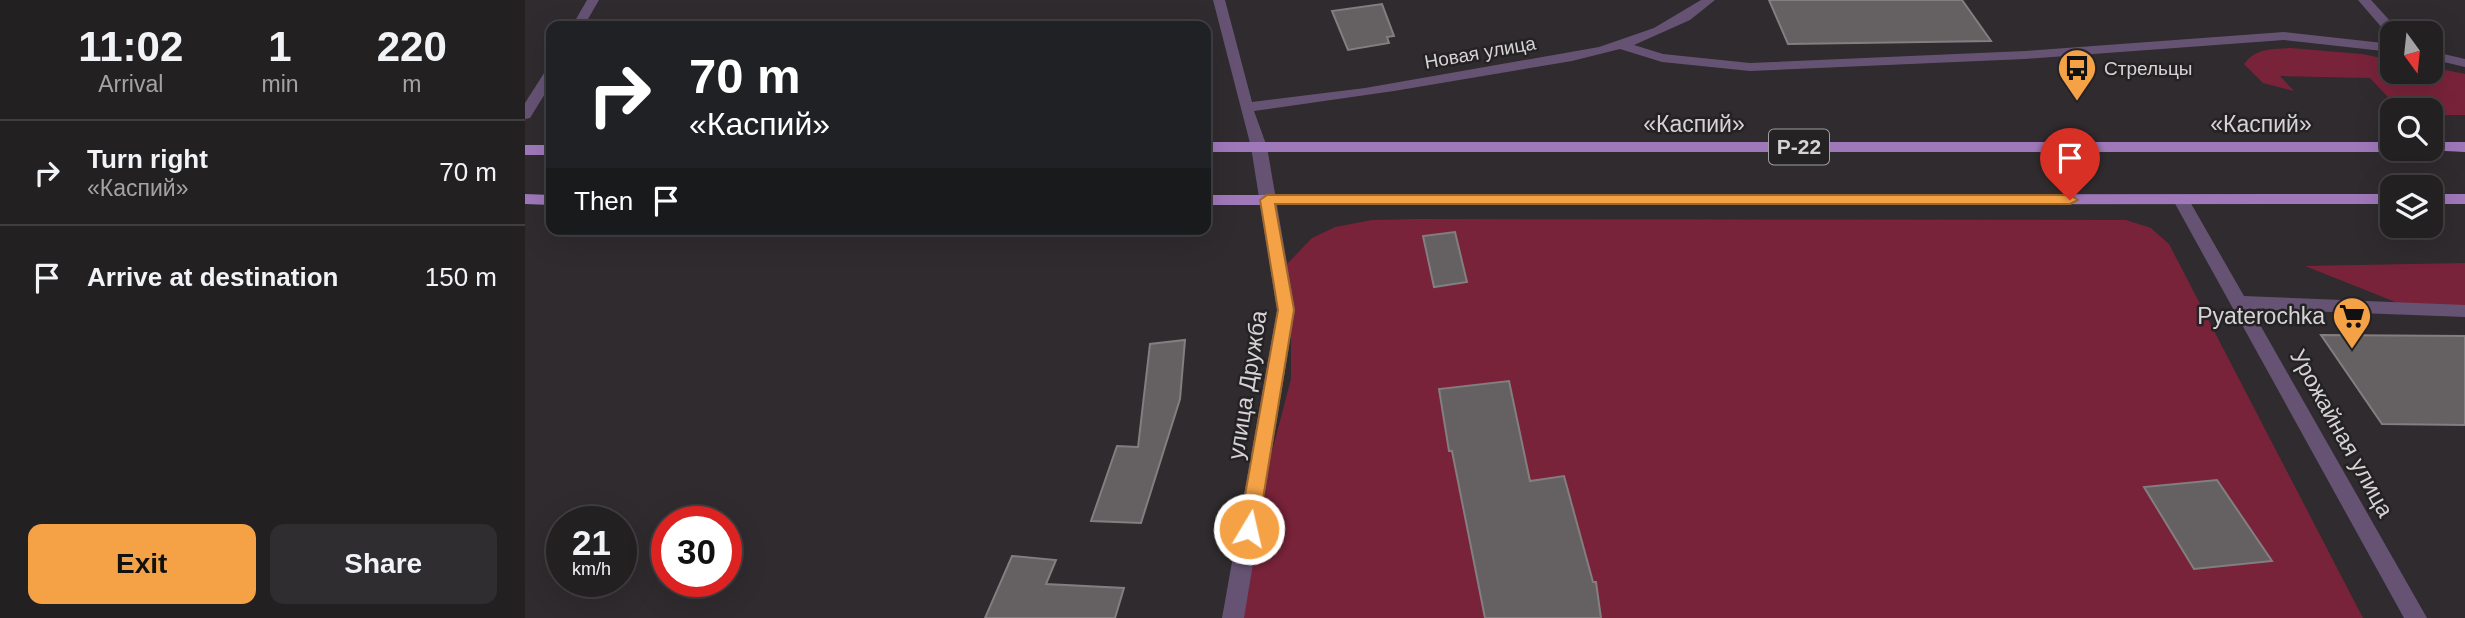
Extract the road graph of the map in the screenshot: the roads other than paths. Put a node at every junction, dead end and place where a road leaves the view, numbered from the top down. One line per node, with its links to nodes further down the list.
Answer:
1 (593, 0): 5 (street)
2 (1219, 0): 12 (street)
3 (1709, 0): 7 (street, Новая улица)
4 (2364, 0): 6 (street)
5 (581, 21)
6 (2383, 21)
7 (1623, 46): 8 (street); 12 (street, Новая улица)
8 (2380, 47)
9 (2443, 58): 10 (street)
10 (2465, 63)
11 (546, 82): 13 (street)
12 (1246, 107): 15 (street)
13 (525, 115)
14 (1211, 147): 15 (main road, «Каспий» / Р-22)
15 (1259, 147): 16 (main road, «Каспий» / Р-22); 24 (street, улица Дружба)
16 (2380, 147)
17 (2443, 147): 18 (main road)
18 (2465, 147)
19 (525, 150): 20 (main road)
20 (546, 150)
21 (525, 200): 22 (main road)
22 (546, 200)
23 (1211, 200): 24 (main road)
24 (1267, 200): 25 (main road); 31 (street, улица Дружба)
25 (2181, 200): 26 (main road); 29 (street, Урожайная улица)
26 (2380, 200)
27 (2443, 200): 28 (main road)
28 (2465, 200)
29 (2240, 302): 30 (street); 32 (street, Урожайная улица)
30 (2465, 311)
31 (1233, 618)
32 (2416, 618)

